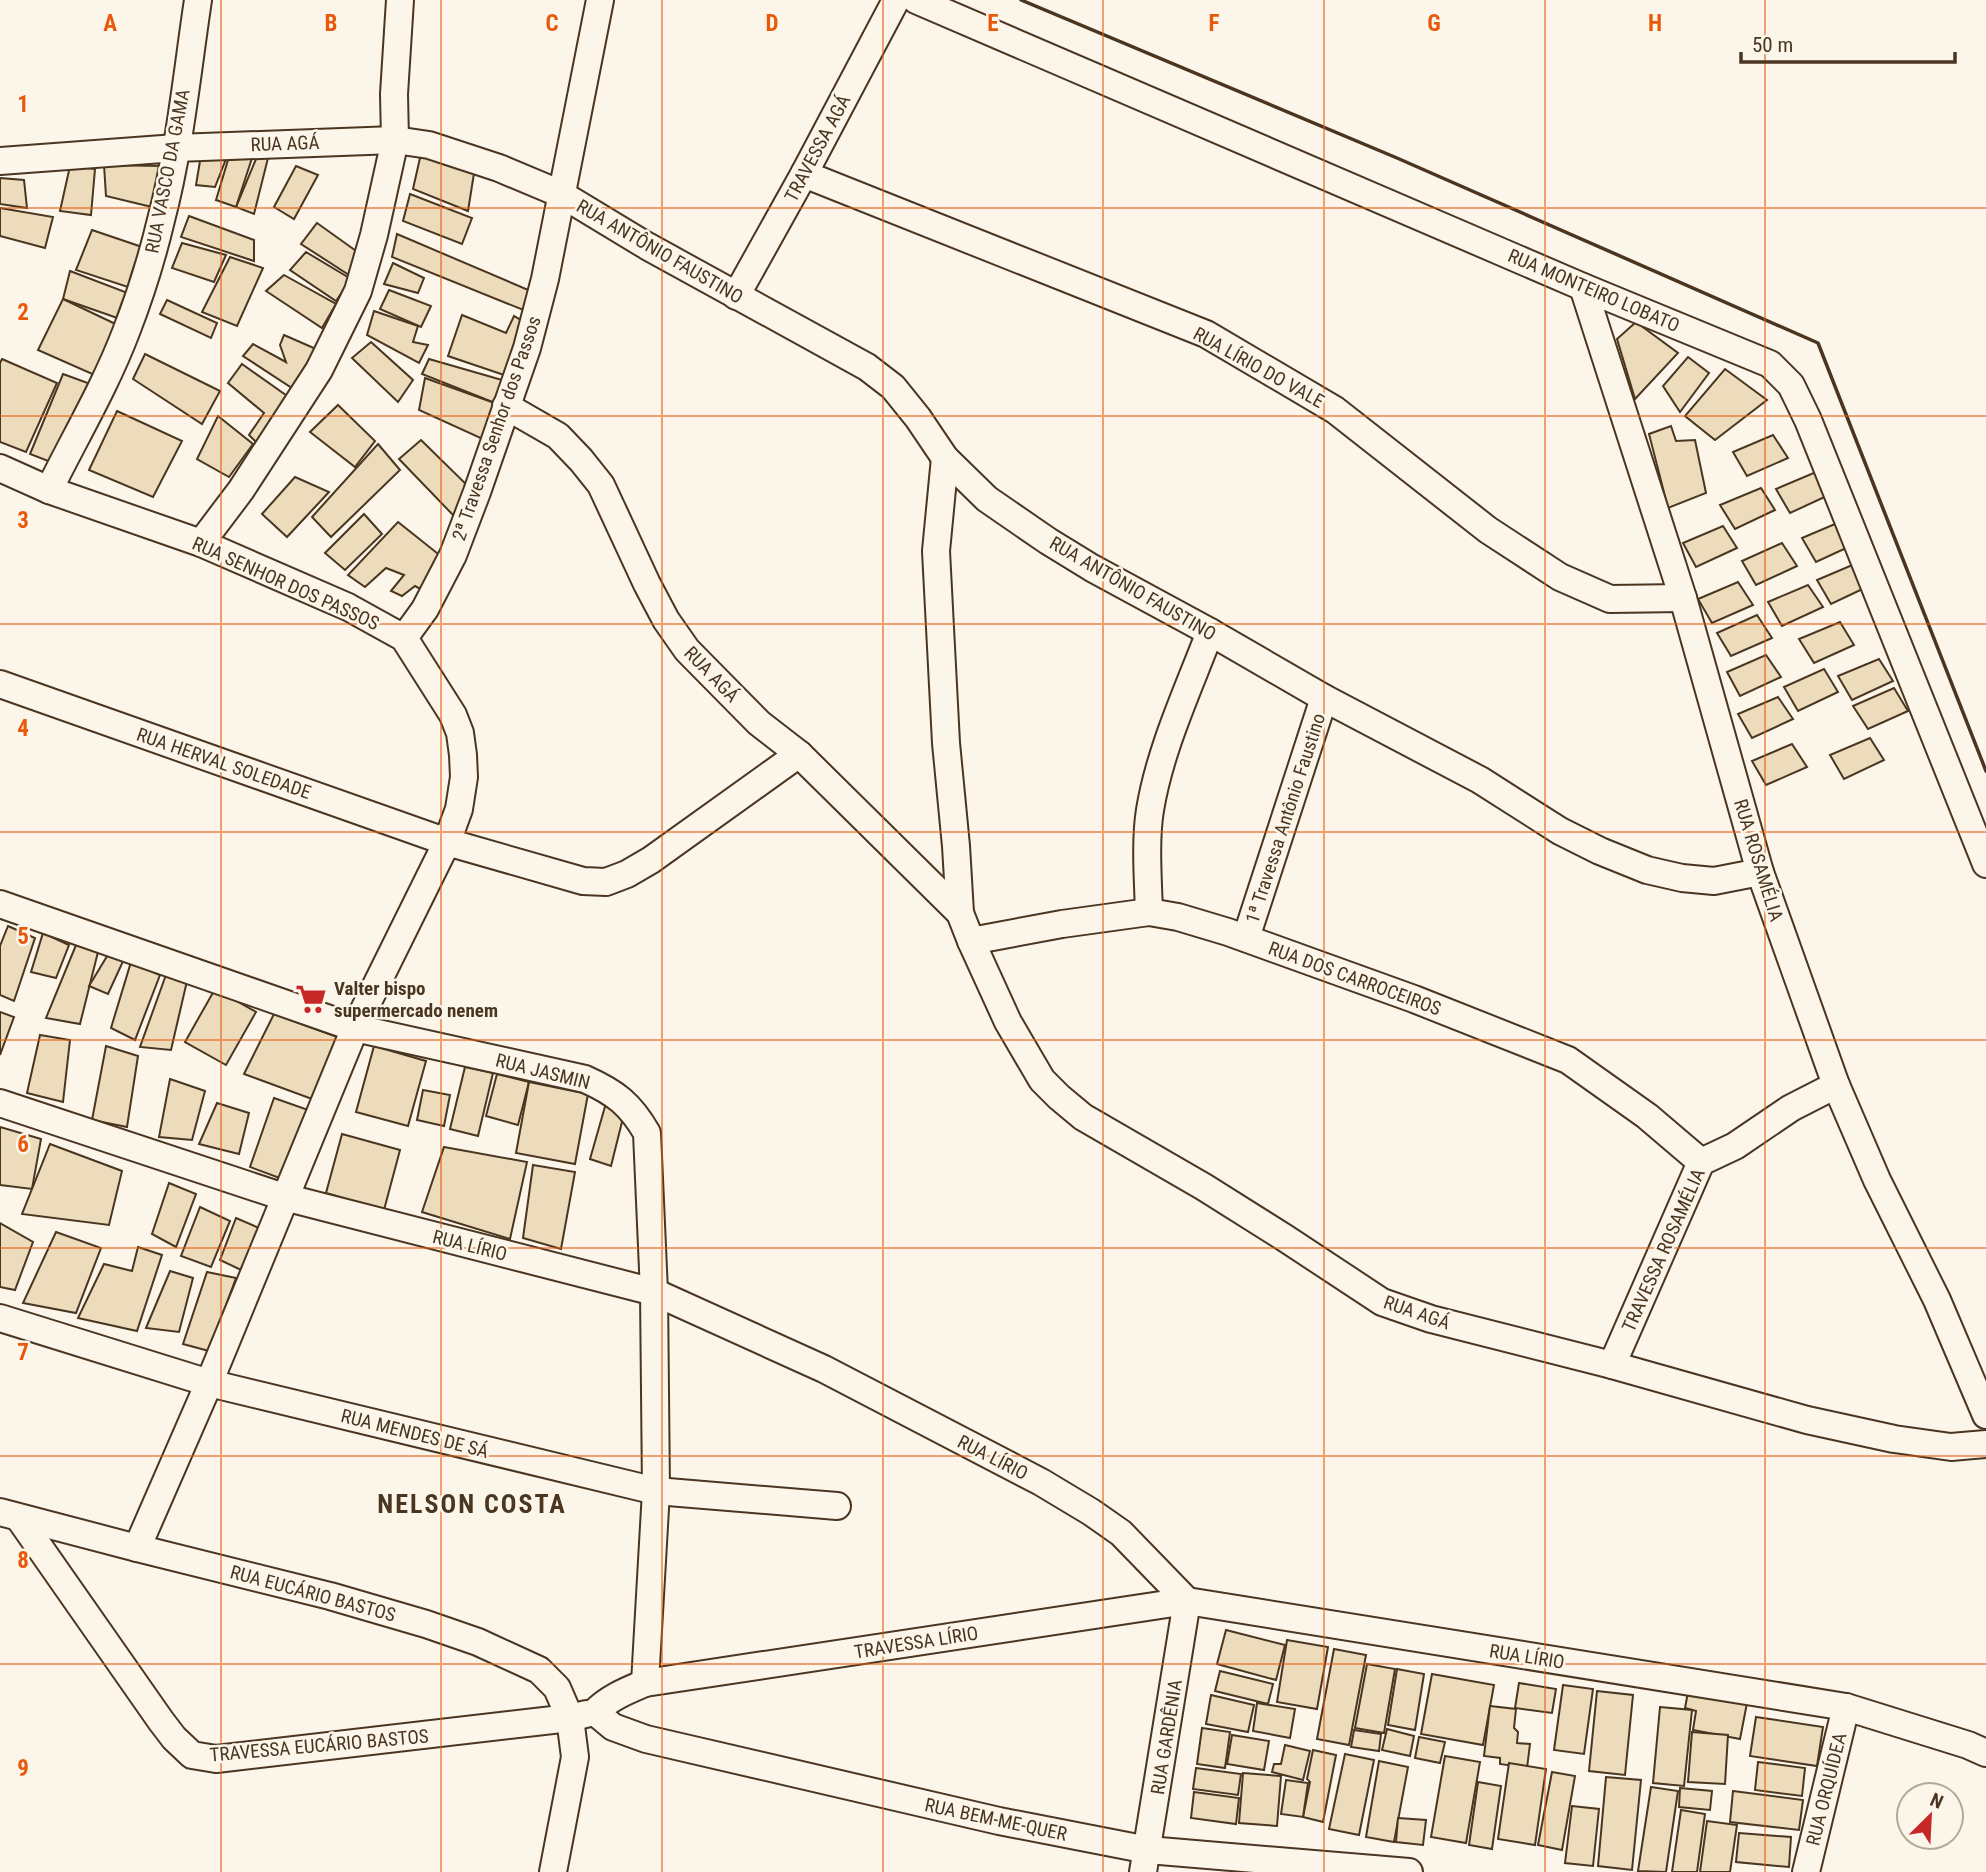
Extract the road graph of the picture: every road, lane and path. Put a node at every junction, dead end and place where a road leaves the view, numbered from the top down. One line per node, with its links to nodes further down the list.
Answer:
1 (198, 0): 7 (street, RUA VASCO DA GAMA)
2 (400, 0): 6 (street)
3 (600, 0): 10 (street, 2ª Travessa Senhor dos Passos)
4 (896, 0): 9 (street, TRAVESSA AGÁ)
5 (916, 0): 11 (street, RUA MONTEIRO LOBATO)
6 (395, 140): 7 (street, RUA AGÁ); 10 (street, RUA AGÁ); 17 (street)
7 (176, 148): 8 (street, RUA AGÁ); 16 (street, RUA VASCO DA GAMA)
8 (0, 161)
9 (804, 174): 12 (street, TRAVESSA AGÁ); 18 (street, RUA LÍRIO DO VALE)
10 (561, 194): 12 (street, RUA ANTÔNIO FAUSTINO); 13 (street, 2ª Travessa Senhor dos Passos)
11 (1583, 287): 18 (street, RUA ROSAMÉLIA); 25 (street, RUA MONTEIRO LOBATO)
12 (736, 296): 14 (street, RUA ANTÔNIO FAUSTINO)
13 (506, 406): 20 (street, 2ª Travessa Senhor dos Passos); 23 (street, RUA AGÁ)
14 (945, 458): 19 (street, RUA ANTÔNIO FAUSTINO); 29 (street, RUA AGÁ)
15 (0, 467): 16 (street, RUA SENHOR DOS PASSOS)
16 (49, 490): 17 (street, RUA SENHOR DOS PASSOS)
17 (201, 544): 20 (street, RUA SENHOR DOS PASSOS)
18 (1683, 598): 26 (street, RUA ROSAMÉLIA)
19 (1210, 632): 22 (street, RUA ANTÔNIO FAUSTINO); 28 (street)
20 (404, 638): 24 (street, RUA SENHOR DOS PASSOS)
21 (0, 684): 24 (street, RUA HERVAL SOLEDADE)
22 (1324, 698): 26 (street, RUA ANTÔNIO FAUSTINO); 30 (street, 1ª Travessa Antônio Faustino)
23 (799, 754): 24 (street, RUA HERVAL SOLEDADE); 29 (street, RUA AGÁ)
24 (447, 842): 32 (street, RUA SENHOR DOS PASSOS)
25 (1986, 864)
26 (1760, 872): 33 (street, RUA ROSAMÉLIA)
27 (0, 904): 32 (street, RUA JASMIN)
28 (1149, 912): 30 (street, RUA DOS CARROCEIROS); 31 (street, RUA DOS CARROCEIROS)
29 (960, 913): 31 (street, RUA AGÁ)
30 (1246, 938): 35 (street, RUA DOS CARROCEIROS)
31 (971, 941): 39 (street, RUA AGÁ)
32 (355, 1028): 36 (street, RUA SENHOR DOS PASSOS); 37 (street, RUA JASMIN)
33 (1836, 1084): 35 (street, TRAVESSA ROSAMÉLIA); 41 (street, RUA ROSAMÉLIA)
34 (0, 1103): 36 (street, RUA LÍRIO)
35 (1701, 1162): 39 (street, TRAVESSA ROSAMÉLIA)
36 (284, 1197): 37 (street, RUA LÍRIO); 40 (street, RUA SENHOR DOS PASSOS)
37 (654, 1292): 43 (street, RUA JASMIN); 47 (street, RUA LÍRIO)
38 (0, 1318): 40 (street, RUA MENDES DE SÁ)
39 (1612, 1365): 42 (street, RUA AGÁ)
40 (209, 1382): 43 (street, RUA MENDES DE SÁ); 46 (street, RUA SENHOR DOS PASSOS)
41 (1986, 1415)
42 (1986, 1444)
43 (656, 1491): 44 (street, RUA MENDES DE SÁ); 48 (street, RUA JASMIN)
44 (837, 1506)
45 (10, 1515): 46 (street, RUA EUCÁRIO BASTOS); 50 (street, TRAVESSA EUCÁRIO BASTOS)
46 (137, 1548): 50 (street, RUA EUCÁRIO BASTOS)
47 (1187, 1601): 48 (street, TRAVESSA LÍRIO); 49 (street, RUA LÍRIO); 52 (street, RUA GARDÊNIA)
48 (645, 1683): 50 (street)
49 (1846, 1707): 51 (street, RUA LÍRIO); 55 (street, RUA ORQUÍDEA)
50 (582, 1715): 52 (street, RUA BEM-ME-QUER); 53 (street)
51 (1986, 1753)
52 (1145, 1861): 54 (street, RUA BEM-ME-QUER)
53 (553, 1872)
54 (1409, 1872)
55 (1805, 1872)

